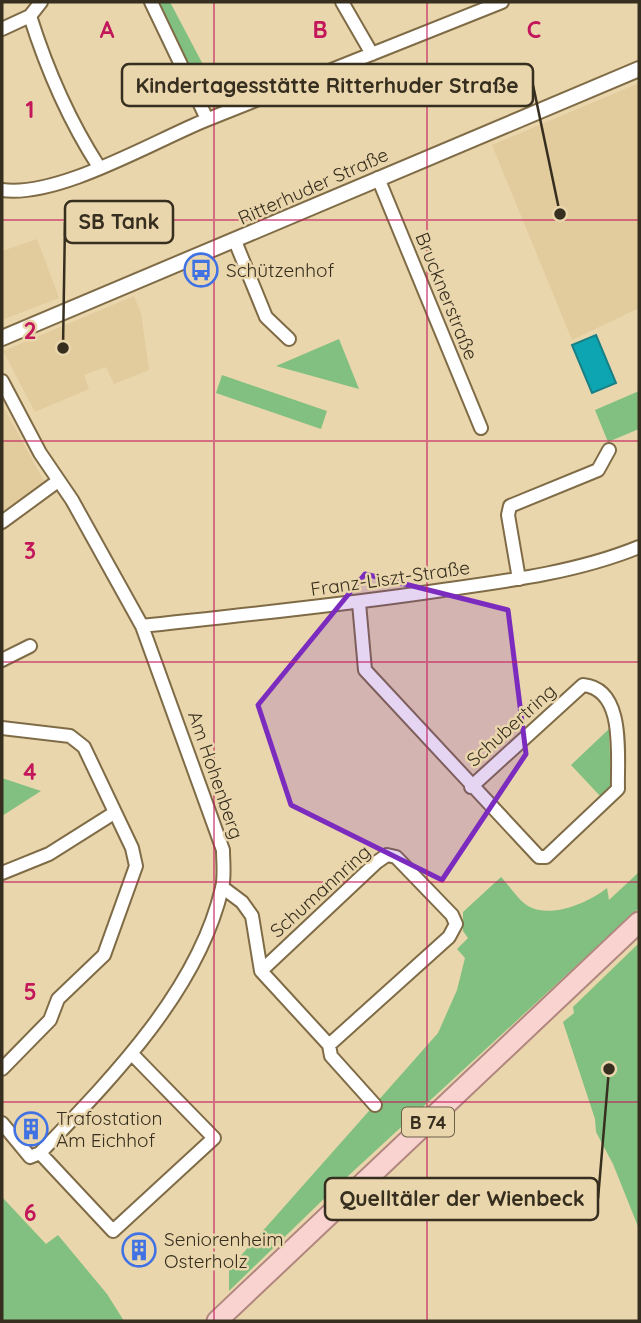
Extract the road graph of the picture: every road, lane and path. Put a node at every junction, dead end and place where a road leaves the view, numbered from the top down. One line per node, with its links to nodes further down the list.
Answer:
1 (41, 2): 5 (street)
2 (151, 2): 9 (street)
3 (342, 2): 7 (street)
4 (502, 2): 7 (street)
5 (30, 16): 6 (street); 10 (street)
6 (2, 29)
7 (372, 54): 9 (street)
8 (639, 69): 11 (street, Ritterhuder Straße)
9 (207, 119): 10 (street)
10 (99, 167): 12 (street)
11 (378, 178): 13 (street, Ritterhuder Straße); 17 (street, Brucknerstraße)
12 (2, 190)
13 (235, 242): 14 (street, Ritterhuder Straße); 15 (street)
14 (2, 338)
15 (289, 339)
16 (2, 381): 19 (street, Am Hohenberg)
17 (481, 428)
18 (609, 450): 22 (street)
19 (58, 481): 20 (street); 24 (street, Am Hohenberg)
20 (2, 523)
21 (639, 547): 22 (street, Franz-Liszt-Straße)
22 (519, 579): 23 (street, Franz-Liszt-Straße)
23 (359, 603): 24 (street, Franz-Liszt-Straße); 28 (street, Schubertring)
24 (142, 626): 31 (street, Am Hohenberg)
25 (30, 646): 26 (street)
26 (2, 660)
27 (2, 728): 29 (street)
28 (471, 787): 28 (street, Schubertring)
29 (114, 813): 30 (street); 36 (street)
30 (2, 873)
31 (222, 887): 33 (street, Schumannring); 35 (street, Am Hohenberg)
32 (639, 922): 40 (main road, B 74)
33 (261, 971): 34 (street); 34 (street, Schumannring)
34 (330, 1045): 37 (street)
35 (132, 1054): 39 (street, Am Hohenberg); 39 (street)
36 (2, 1069)
37 (375, 1105)
38 (2, 1123): 39 (street)
39 (35, 1155)
40 (216, 1321)

